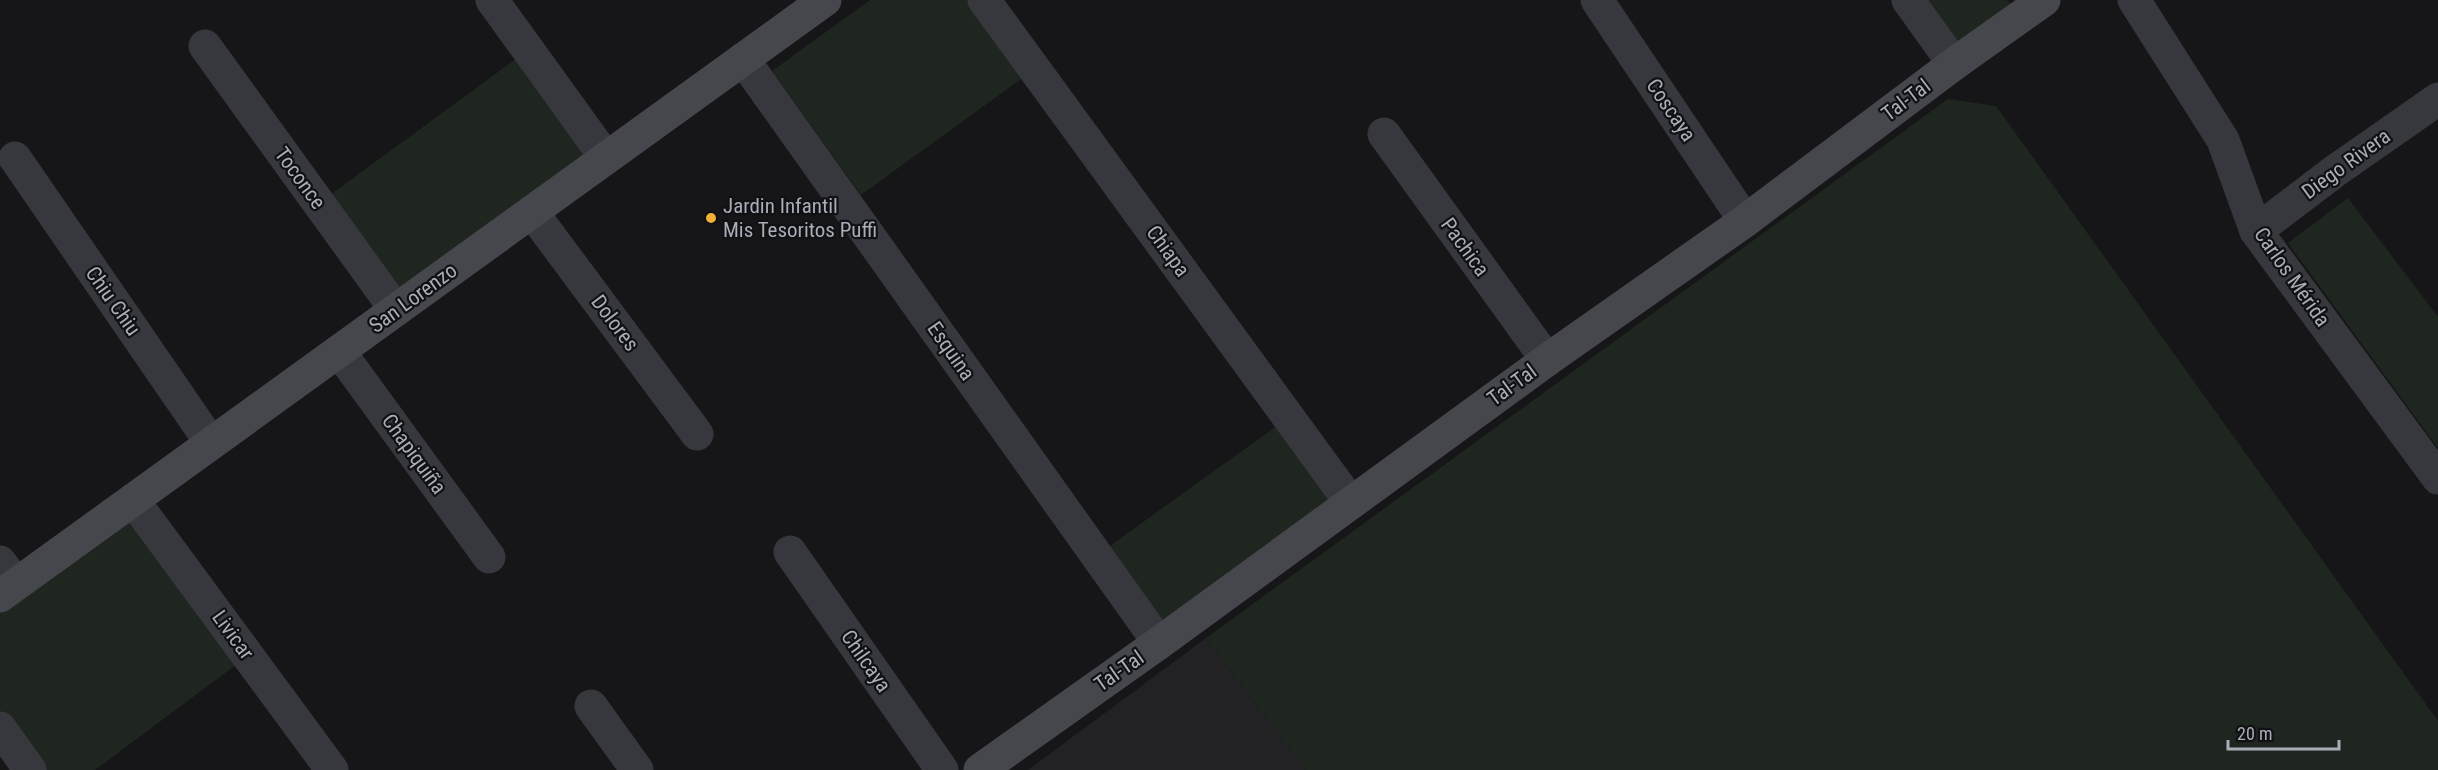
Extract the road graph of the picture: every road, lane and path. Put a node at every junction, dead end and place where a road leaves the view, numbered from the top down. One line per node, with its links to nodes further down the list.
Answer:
1 (492, 0): 14 (street)
2 (984, 0): 25 (street, Chiapa)
3 (1597, 0): 16 (street, Coscaya)
4 (1908, 0): 10 (street)
5 (2044, 0): 10 (street, Tal-Tal)
6 (2134, 0): 17 (street, Carlos Mérida)
7 (819, 2): 9 (street, San Lorenzo)
8 (205, 46): 18 (street, Toconce)
9 (743, 59): 14 (street, San Lorenzo); 29 (street, Esquina)
10 (1954, 64): 16 (street, Tal-Tal)
11 (2438, 99): 17 (street, Diego Rivera)
12 (1384, 134): 20 (street, Pachica)
13 (15, 158): 22 (street, Chiu Chiu)
14 (606, 158): 15 (street, San Lorenzo)
15 (532, 212): 18 (street, San Lorenzo); 21 (street, Dolores)
16 (1745, 221): 20 (street, Tal-Tal)
17 (2256, 231): 23 (street, Carlos Mérida)
18 (396, 310): 19 (street, San Lorenzo)
19 (339, 351): 22 (street, San Lorenzo); 27 (street, Chapiquiña)
20 (1547, 360): 25 (street, Tal-Tal)
21 (697, 434)
22 (211, 444): 24 (street, San Lorenzo)
23 (2433, 461)
24 (133, 500): 28 (street, San Lorenzo); 33 (street, Livicar)
25 (1351, 503): 29 (street, Tal-Tal)
26 (790, 552): 35 (street, Chilcaya)
27 (489, 557)
28 (5, 581)
29 (1159, 643): 36 (street, Tal-Tal)
30 (591, 706): 34 (street)
31 (0, 728): 32 (street)
32 (30, 770)
33 (332, 770)
34 (637, 770)
35 (942, 770)
36 (980, 770)

